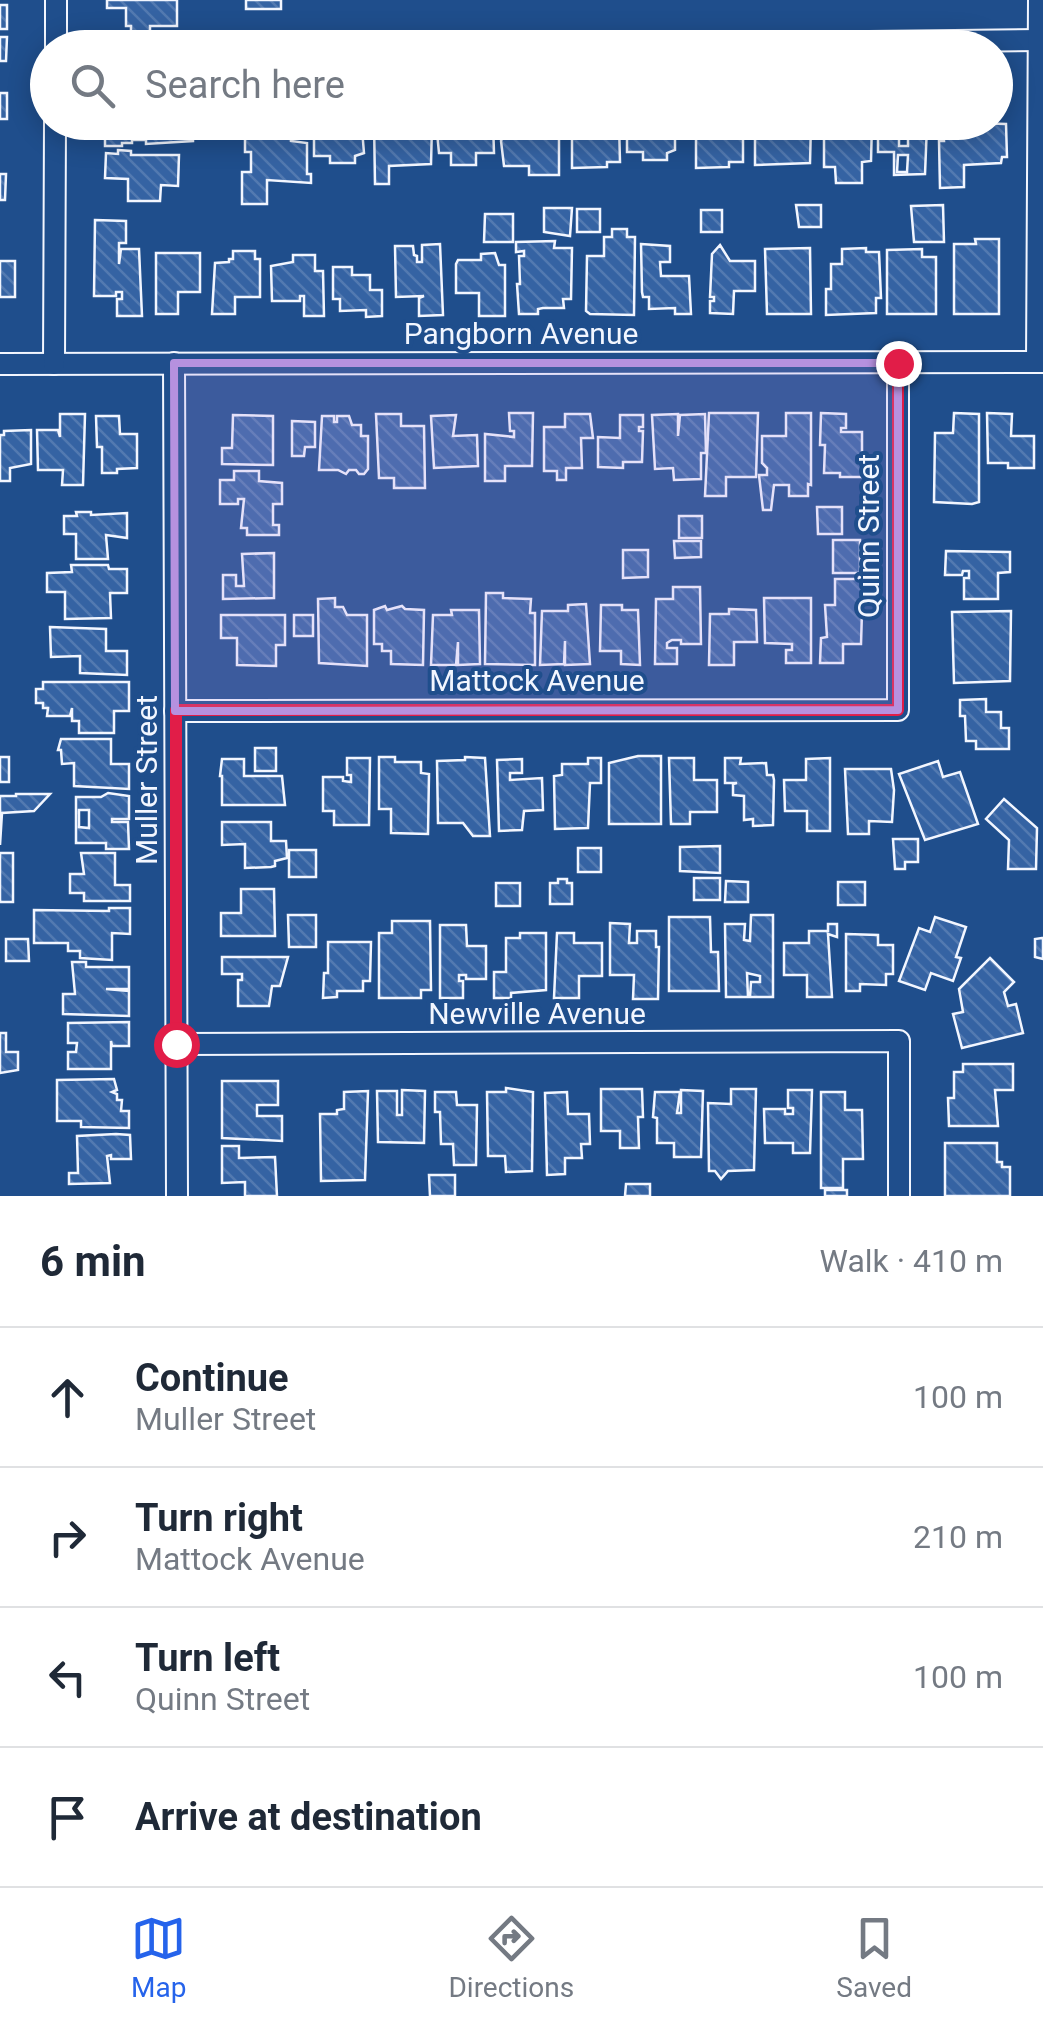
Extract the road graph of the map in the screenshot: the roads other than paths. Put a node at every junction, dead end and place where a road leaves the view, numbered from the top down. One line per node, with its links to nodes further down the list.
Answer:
1 (56, 0): 3 (street)
2 (1039, 0): 5 (street)
3 (56, 30)
4 (1013, 40): 5 (street)
5 (1041, 40): 7 (street)
6 (55, 140): 10 (street)
7 (1040, 362): 8 (street, Pangborn Avenue)
8 (898, 363): 11 (street, Pangborn Avenue); 13 (street, Quinn Street)
9 (0, 364): 10 (street, Pangborn Avenue)
10 (54, 364): 11 (street, Pangborn Avenue)
11 (174, 364): 12 (street, Muller Street)
12 (176, 710): 13 (street, Mattock Avenue); 14 (street, Muller Street)
13 (898, 710)
14 (176, 1044): 15 (street, Muller Street); 16 (street, Newville Avenue)
15 (176, 1196)
16 (900, 1196)

